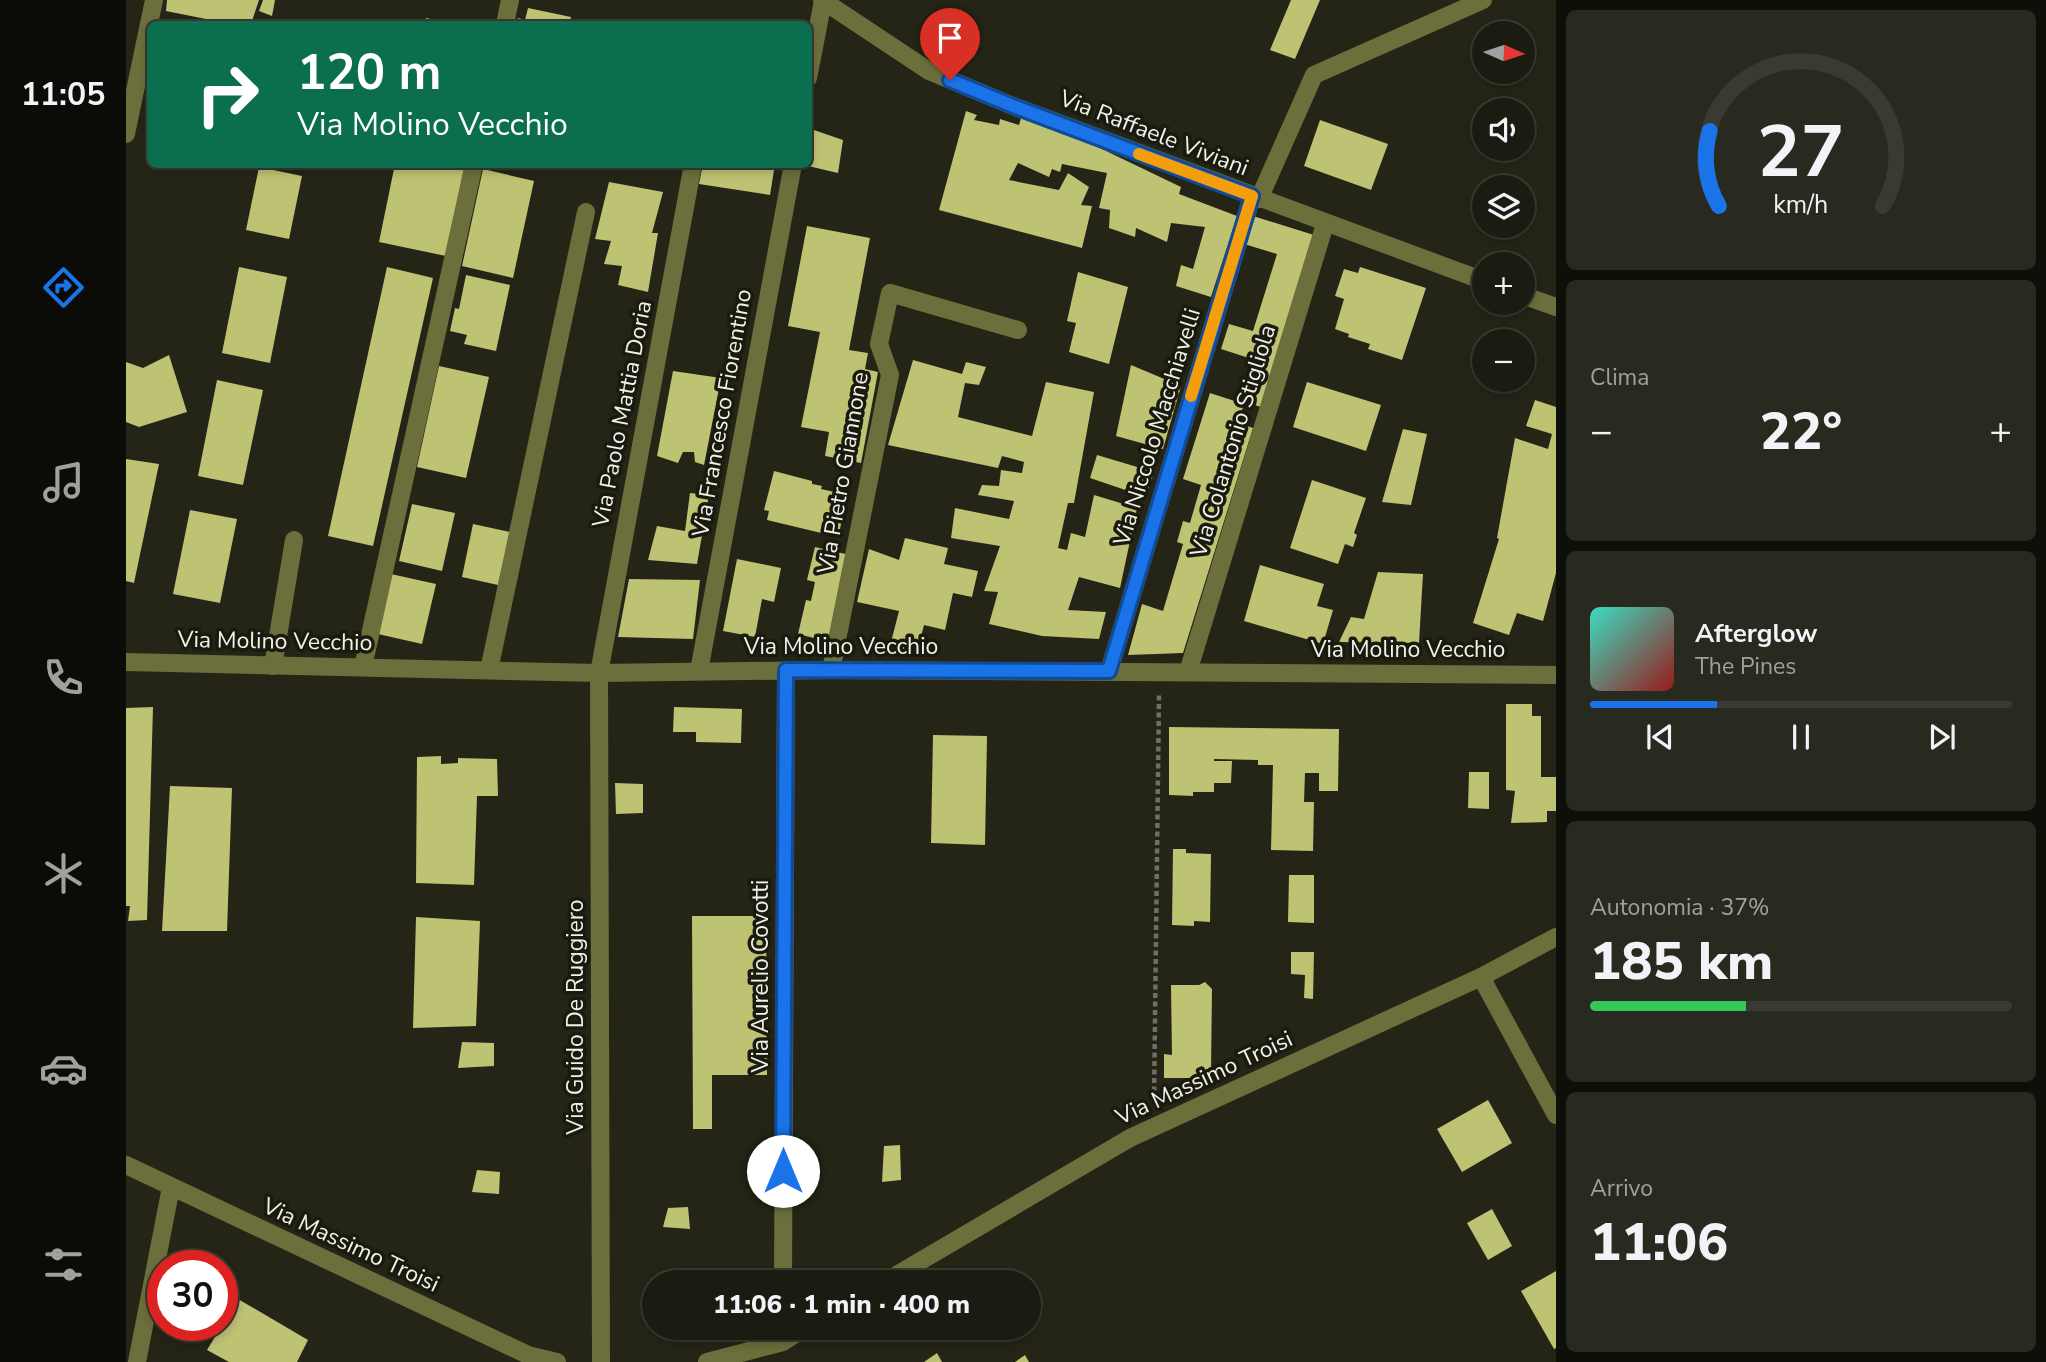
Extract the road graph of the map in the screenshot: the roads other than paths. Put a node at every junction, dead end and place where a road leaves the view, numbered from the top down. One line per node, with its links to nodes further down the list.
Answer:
1 (154, 0): 5 (street)
2 (510, 0): 6 (street)
3 (822, 0): 8 (street); 13 (street, Via Raffaele Viviani)
4 (1483, 0): 13 (street, Via Niccolo Macchiavelli)
5 (150, 21)
6 (506, 21)
7 (147, 34): 9 (street)
8 (812, 56)
9 (126, 134)
10 (473, 168): 23 (street)
11 (692, 168): 30 (street, Via Paolo Mattia Doria)
12 (792, 168): 27 (street, Via Francesco Fiorentino)
13 (1255, 198): 15 (street, Via Raffaele Viviani); 28 (street, Via Niccolo Macchiavelli)
14 (586, 212): 24 (street)
15 (1325, 224): 16 (street, Via Raffaele Viviani); 29 (street, Via Colantonio Stigliola)
16 (1472, 277)
17 (1535, 300): 18 (street)
18 (1556, 307)
19 (1018, 330): 26 (street, Via Pietro Giannone)
20 (294, 540): 22 (street)
21 (126, 662): 22 (street, Via Molino Vecchio)
22 (273, 666): 23 (street, Via Molino Vecchio)
23 (363, 667): 24 (street, Via Molino Vecchio)
24 (489, 670): 30 (street, Via Molino Vecchio)
25 (786, 670): 26 (street, Via Molino Vecchio); 27 (street, Via Molino Vecchio); 37 (street, Via Aurelio Covotti)
26 (831, 670): 28 (street, Via Molino Vecchio)
27 (699, 671): 30 (street, Via Molino Vecchio)
28 (1109, 671): 29 (street, Via Molino Vecchio)
29 (1188, 672): 31 (street, Via Molino Vecchio)
30 (599, 673): 43 (street, Via Guido De Ruggiero)
31 (1556, 675)
32 (1556, 937): 33 (street, Via Massimo Troisi)
33 (1481, 977): 34 (street); 38 (street, Via Massimo Troisi)
34 (1556, 1115)
35 (126, 1166): 36 (street, Via Massimo Troisi)
36 (172, 1187): 39 (street); 42 (street, Via Massimo Troisi)
37 (783, 1270)
38 (905, 1270)
39 (134, 1336): 41 (street)
40 (769, 1340): 44 (street)
41 (137, 1362)
42 (557, 1362)
43 (601, 1362)
44 (707, 1362)

